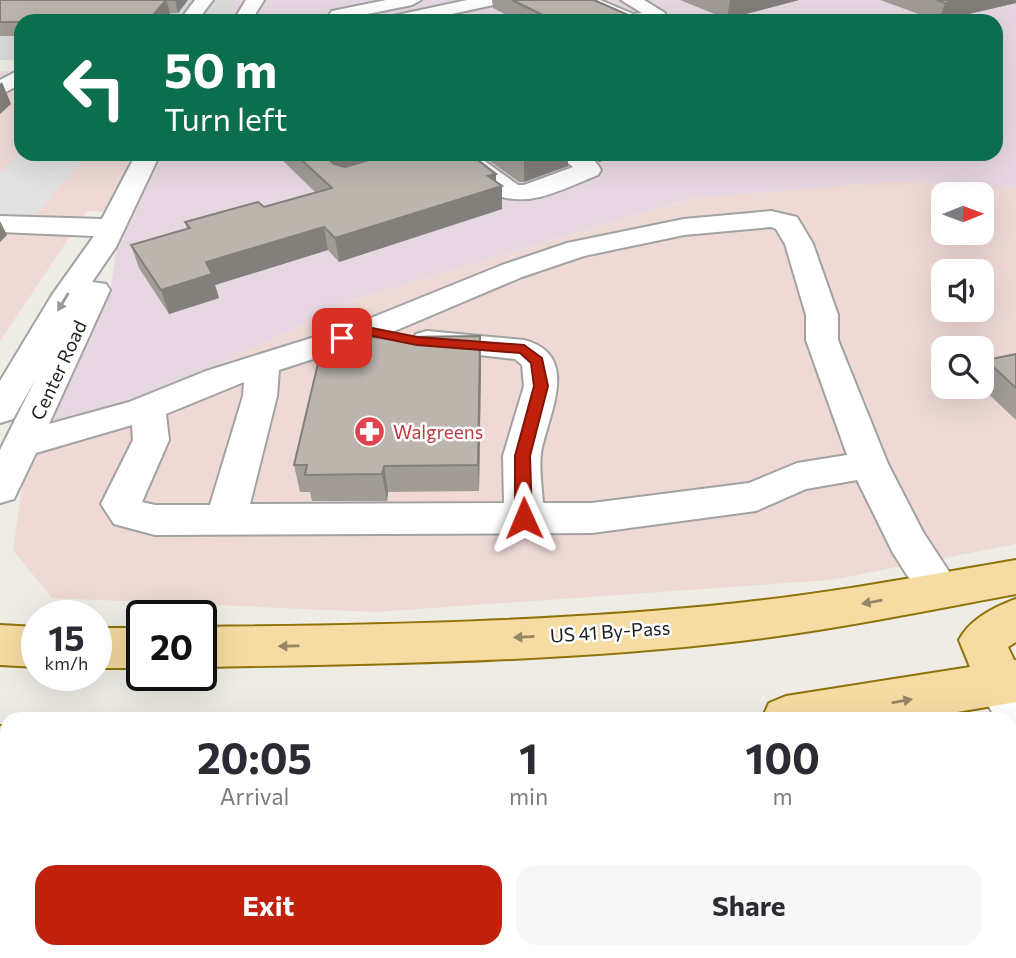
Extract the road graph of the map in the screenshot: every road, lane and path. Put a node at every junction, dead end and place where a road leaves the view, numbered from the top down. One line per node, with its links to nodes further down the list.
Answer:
1 (204, 0): 7 (street)
2 (412, 0): 8 (street)
3 (492, 0): 9 (street)
4 (585, 0): 10 (street)
5 (630, 0): 6 (street)
6 (656, 13)
7 (193, 14)
8 (343, 14)
9 (427, 14)
10 (617, 14)
11 (144, 161): 15 (street, Center Road)
12 (468, 161): 13 (street)
13 (580, 161)
14 (0, 224): 15 (street)
15 (106, 237): 17 (street, Center Road, one-way to 17); 21 (street, Center Road)
16 (367, 331): 18 (street); 22 (street); 24 (street)
17 (14, 362): 20 (street, Center Road)
18 (263, 364): 19 (street); 25 (street)
19 (142, 410): 21 (street); 25 (street)
20 (0, 411)
21 (23, 444): 23 (street, Center Road)
22 (869, 464): 24 (street); 27 (street)
23 (0, 489)
24 (524, 518): 25 (street)
25 (226, 520)
26 (1016, 577): 27 (main road, US 41 By-Pass)
27 (939, 590): 31 (main road, US 41 By-Pass, one-way to 31)
28 (1016, 618): 32 (main road)
29 (0, 645): 30 (main road)
30 (21, 646)
31 (217, 648)
32 (1011, 691): 33 (main road, one-way to 32)
33 (842, 712)

